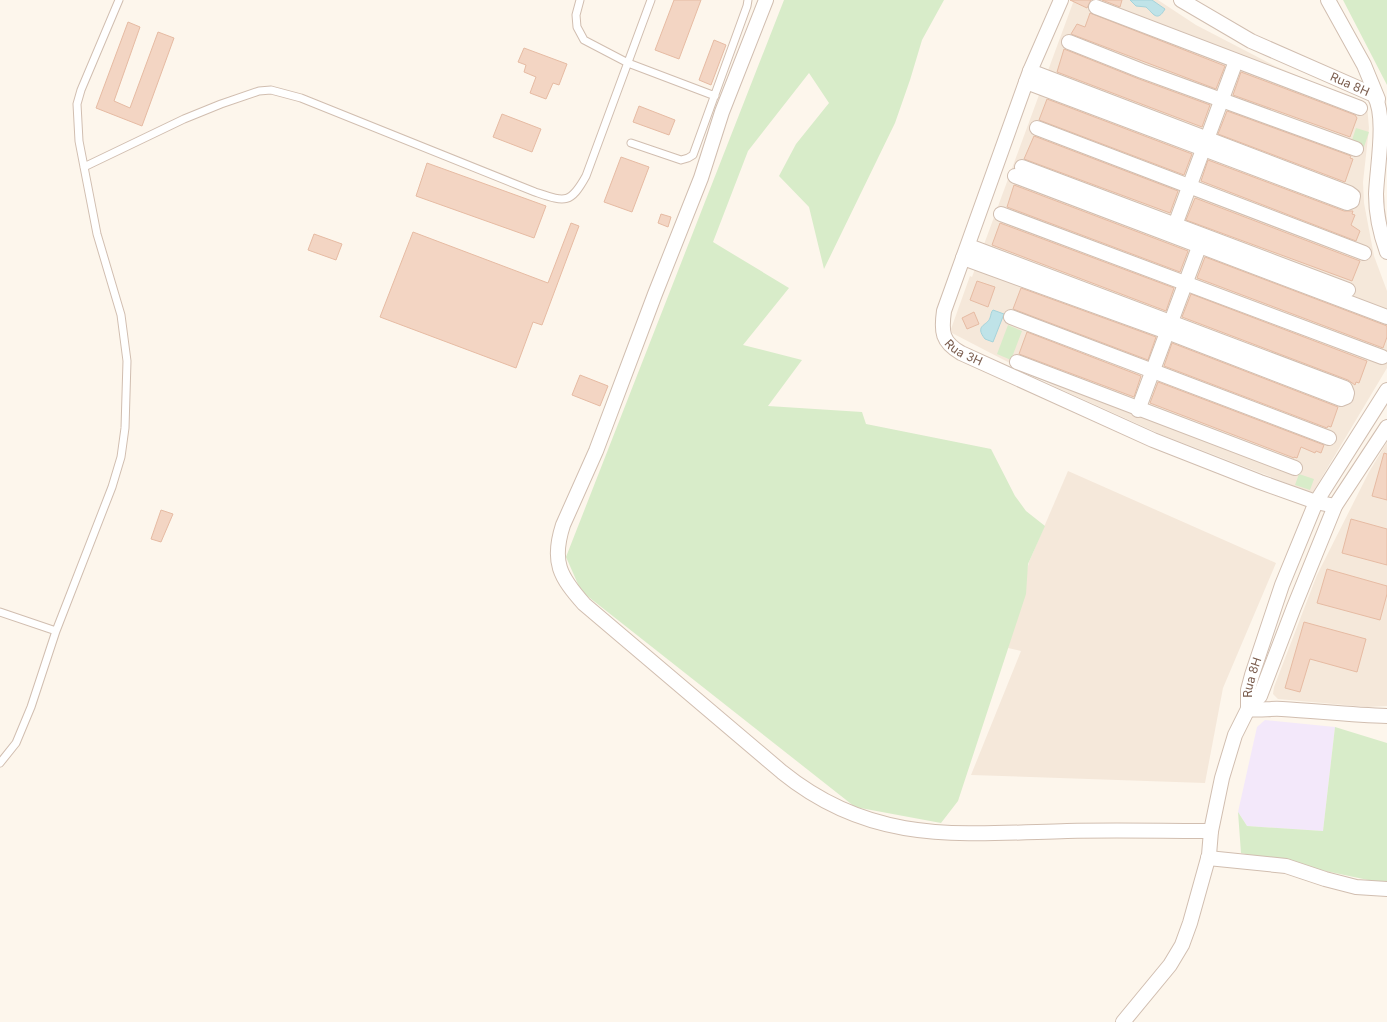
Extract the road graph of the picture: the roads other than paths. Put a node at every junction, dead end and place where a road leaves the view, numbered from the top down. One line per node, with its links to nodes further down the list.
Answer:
1 (119, 0): 22 (lane)
2 (580, 0): 12 (lane)
3 (651, 0): 12 (lane)
4 (748, 0): 14 (lane)
5 (766, 0): 50 (street)
6 (1061, 0): 13 (street, Rua 3H)
7 (1181, 0): 16 (street, Rua 8H)
8 (1328, 0): 16 (street)
9 (1096, 8): 11 (street)
10 (1069, 42): 15 (street)
11 (1236, 61): 15 (street); 17 (street)
12 (628, 63): 14 (lane); 22 (lane)
13 (1028, 76): 20 (street); 27 (street, Rua 3H)
14 (715, 96): 19 (lane)
15 (1222, 100): 20 (street); 21 (street)
16 (1379, 101): 28 (street, Rua 8H)
17 (1360, 108)
18 (1037, 128): 23 (street)
19 (631, 144)
20 (1206, 144): 20 (street); 23 (street)
21 (1356, 149)
22 (84, 167): 46 (lane)
23 (1190, 186): 25 (street); 29 (street)
24 (1001, 214): 30 (street)
25 (1175, 225): 26 (street); 31 (street)
26 (1199, 247): 30 (street); 33 (street)
27 (966, 252): 34 (street); 43 (street, Rua 3H)
28 (1387, 252)
29 (1364, 253)
30 (1185, 284): 34 (street); 35 (street)
31 (1348, 290)
32 (1011, 317): 37 (street)
33 (1387, 317)
34 (1169, 327): 34 (street); 37 (street)
35 (1382, 357)
36 (1017, 362): 39 (street)
37 (1153, 372): 39 (street); 41 (street)
38 (1387, 390): 43 (street, Rua 8H)
39 (1138, 410): 42 (street)
40 (1387, 427): 44 (street, Rua 8H)
41 (1329, 438)
42 (1295, 468)
43 (1316, 502): 44 (street, Rua 3H); 47 (street, Rua 8H)
44 (1335, 506): 47 (street, Rua 8H)
45 (0, 612): 46 (lane)
46 (56, 631): 49 (lane)
47 (1248, 709): 48 (street); 50 (street)
48 (1387, 716)
49 (0, 763)
50 (1211, 831): 51 (street)
51 (1208, 858): 52 (street); 53 (street)
52 (1387, 890)
53 (1123, 1022)

